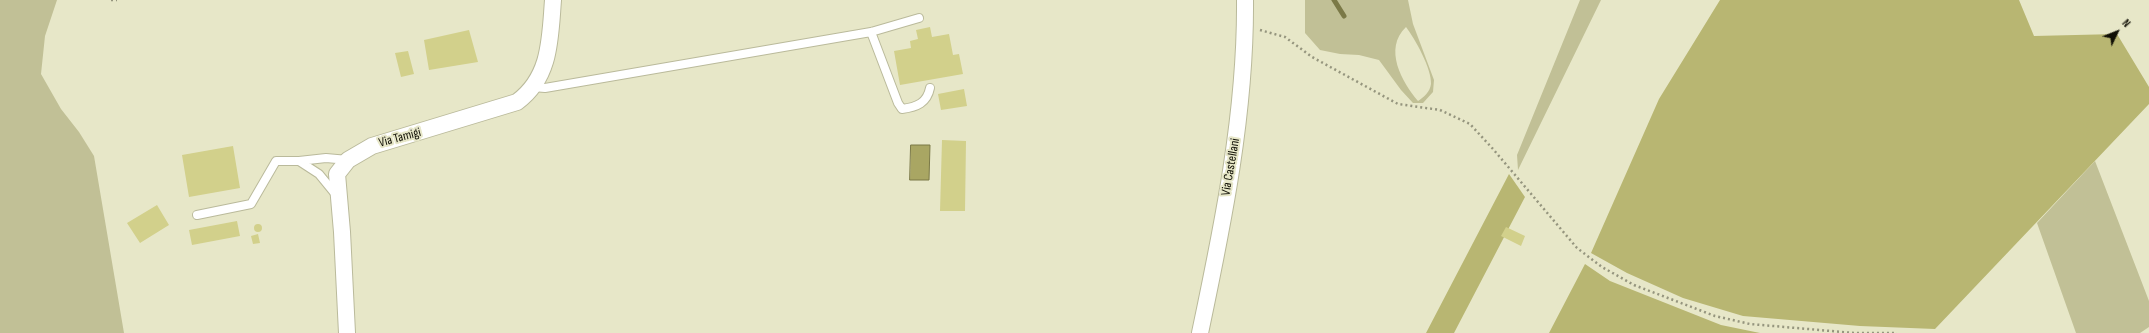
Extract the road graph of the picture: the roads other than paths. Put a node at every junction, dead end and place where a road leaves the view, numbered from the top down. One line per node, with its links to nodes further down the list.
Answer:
1 (552, 0): 5 (street, Via Tamigi)
2 (1245, 0): 12 (street, Via Castellani)
3 (919, 18): 4 (lane)
4 (872, 32): 5 (lane); 6 (lane)
5 (533, 87): 7 (street, Via Tamigi)
6 (930, 88)
7 (348, 160): 8 (lane); 9 (street, Via Tamigi)
8 (299, 161): 9 (lane); 10 (lane)
9 (339, 199): 11 (street, Via Tamigi)
10 (197, 215)
11 (347, 333)
12 (1200, 333)

